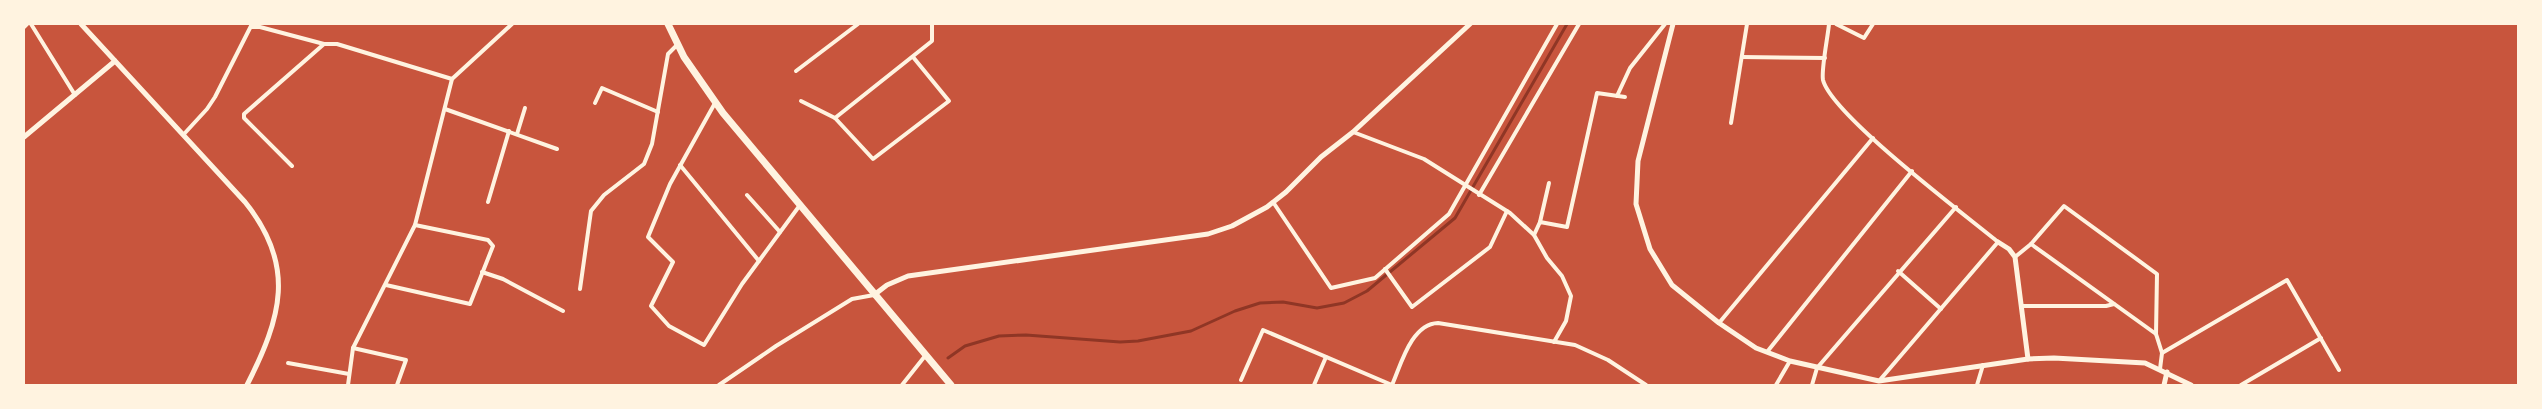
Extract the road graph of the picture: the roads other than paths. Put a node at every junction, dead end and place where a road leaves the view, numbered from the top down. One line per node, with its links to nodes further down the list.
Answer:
1 (27, 24): 18 (street)
2 (31, 24): 27 (street)
3 (80, 24): 24 (street)
4 (512, 24): 26 (street)
5 (668, 24): 20 (highway)
6 (858, 24): 25 (street)
7 (932, 24): 21 (street)
8 (1470, 24): 39 (street)
9 (1557, 24): 49 (street)
10 (1579, 24): 50 (street)
11 (1664, 24): 28 (street)
12 (1673, 24): 75 (street)
13 (1747, 24): 22 (street)
14 (1829, 24): 23 (street)
15 (1836, 24): 16 (street)
16 (1873, 24)
17 (251, 25): 19 (street); 40 (street)
18 (24, 27)
19 (324, 44): 26 (street); 46 (street)
20 (678, 44): 31 (highway); 35 (street)
21 (913, 56): 36 (street); 36 (street)
22 (1742, 57): 23 (street); 37 (street)
23 (1825, 58): 43 (street)
24 (115, 61): 27 (street); 40 (street)
25 (796, 71)
26 (452, 79): 34 (street)
27 (75, 95): 42 (street)
28 (1617, 96): 29 (street); 57 (street)
29 (1624, 97)
30 (801, 101): 36 (street)
31 (715, 102): 45 (street); 54 (highway)
32 (595, 103): 35 (street)
33 (525, 108): 41 (street)
34 (445, 109): 38 (street); 58 (street)
35 (658, 112): 69 (street)
36 (835, 118)
37 (1731, 123)
38 (509, 131): 41 (street); 52 (street)
39 (1353, 132): 49 (street); 53 (street)
40 (184, 134): 95 (street)
41 (517, 134): 44 (street)
42 (24, 137)
43 (1872, 138): 47 (street); 75 (street)
44 (557, 149)
45 (680, 165): 64 (street); 64 (street)
46 (292, 166)
47 (1912, 171): 55 (street); 80 (street)
48 (1548, 184): 57 (street)
49 (1466, 186): 50 (street); 65 (street)
50 (1478, 194): 56 (street)
51 (747, 195): 59 (street)
52 (488, 202)
53 (1274, 202): 65 (street); 70 (street)
54 (800, 205): 59 (street); 70 (highway)
55 (1956, 207): 61 (street); 67 (street)
56 (1507, 211): 60 (street); 65 (street)
57 (1540, 222): 60 (street)
58 (415, 224): 66 (street); 68 (street)
59 (780, 232): 64 (street)
60 (1534, 235): 78 (street)
61 (1998, 242): 63 (street); 73 (street)
62 (2031, 244): 63 (street); 71 (street); 76 (street)
63 (2015, 257): 72 (street)
64 (759, 261)
65 (1384, 269)
66 (482, 272): 68 (street); 74 (street)
67 (1898, 272): 73 (street); 88 (street)
68 (386, 285): 79 (street)
69 (580, 289)
70 (874, 295): 82 (highway); 98 (street)
71 (2114, 304): 72 (street); 76 (street)
72 (2021, 306): 84 (street)
73 (1941, 309): 94 (street)
74 (563, 311)
75 (1719, 323): 80 (street)
76 (2156, 334): 81 (street)
77 (2321, 338): 81 (street); 90 (street); 109 (street)
78 (1554, 342): 102 (street); 103 (street)
79 (353, 348): 92 (street); 97 (street)
80 (1767, 352): 85 (street)
81 (2162, 354): 89 (street)
82 (925, 356): 99 (street); 100 (highway)
83 (1326, 357): 93 (street); 101 (street); 102 (street)
84 (2028, 359): 87 (street); 89 (street)
85 (1790, 361): 88 (street); 104 (street)
86 (288, 363): 92 (street)
87 (1983, 365): 94 (street); 106 (street)
88 (1817, 368): 94 (street); 105 (street)
89 (2160, 369): 91 (street)
90 (2339, 370)
91 (2168, 372): 107 (street); 108 (street)
92 (349, 374): 96 (street)
93 (1241, 380)
94 (1879, 382)
95 (247, 385)
96 (348, 385)
97 (397, 385)
98 (719, 385)
99 (902, 385)
100 (951, 385)
101 (1314, 385)
102 (1391, 385)
103 (1646, 385)
104 (1776, 385)
105 (1812, 385)
106 (1977, 385)
107 (2164, 385)
108 (2191, 385)
109 (2241, 385)

